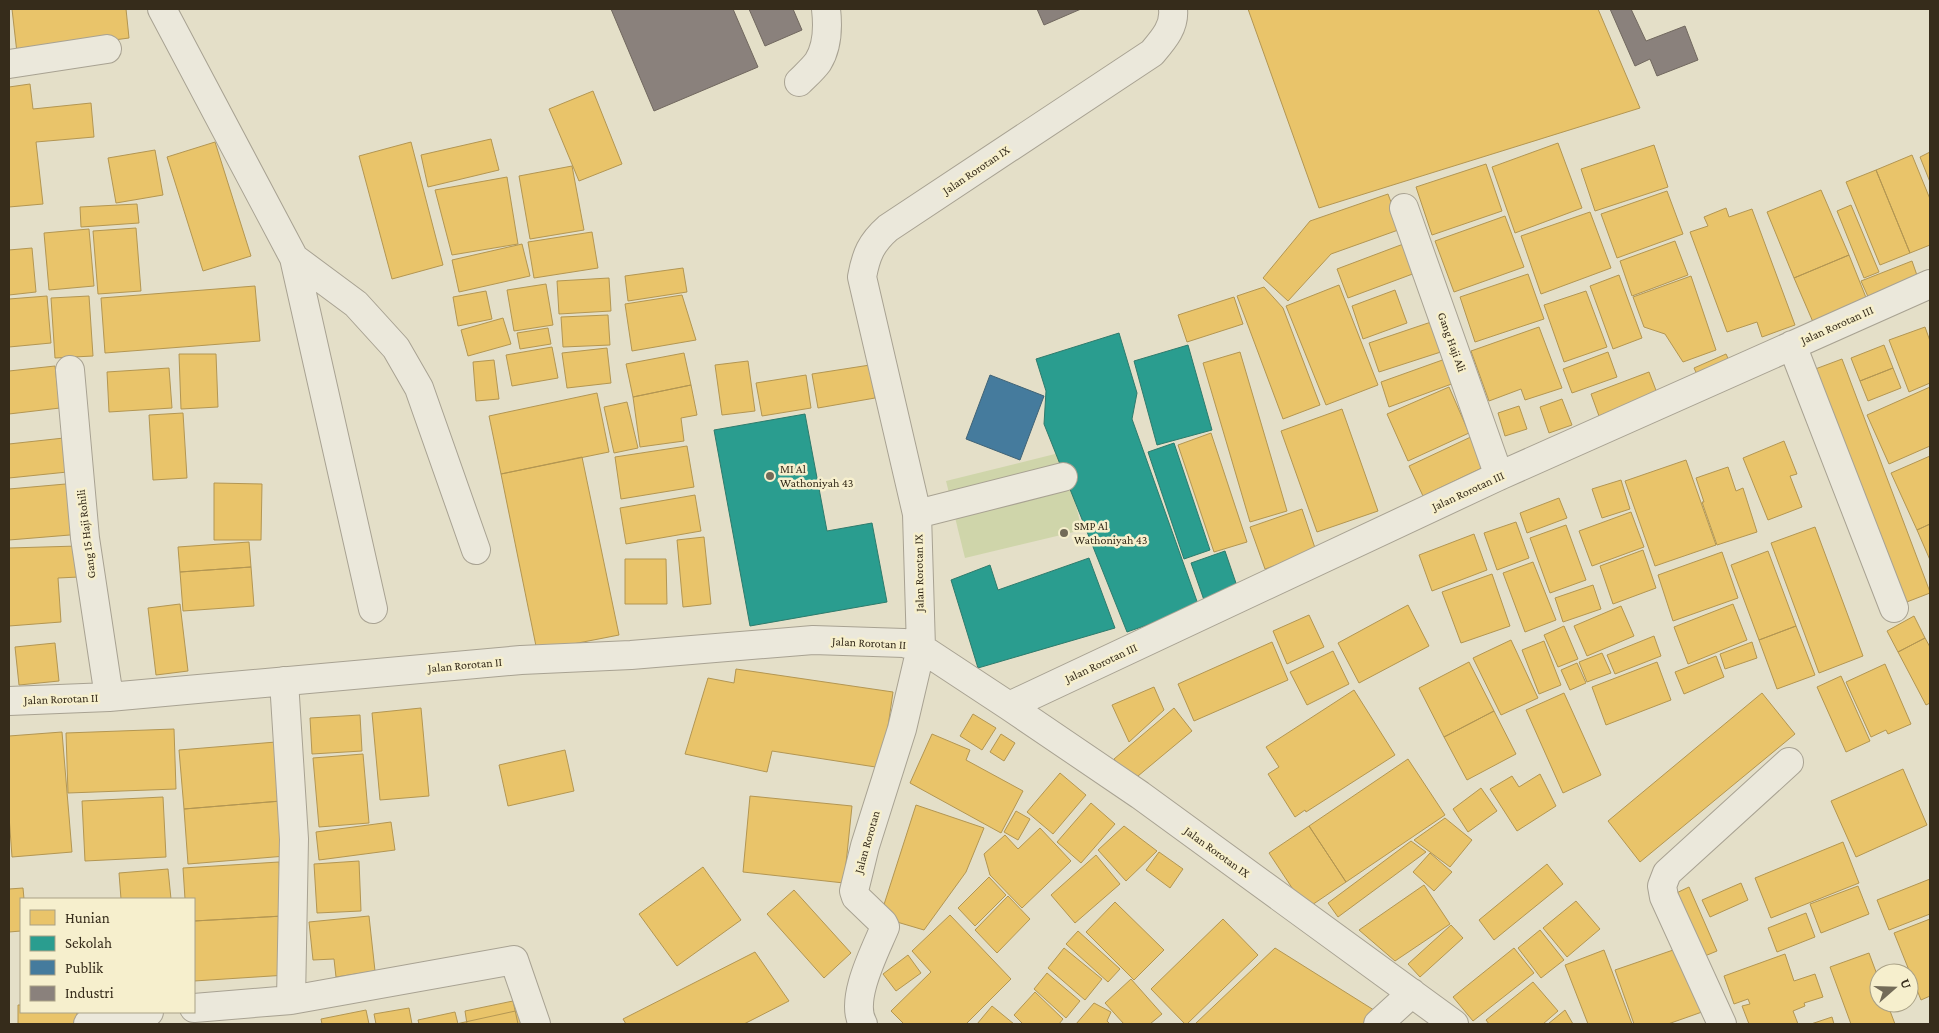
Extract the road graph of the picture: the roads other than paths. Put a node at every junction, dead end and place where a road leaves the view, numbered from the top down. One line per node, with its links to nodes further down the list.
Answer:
1 (162, 9): 8 (street)
2 (826, 9): 6 (street)
3 (1172, 9): 14 (street, Jalan Rorotan IX)
4 (107, 49): 5 (street)
5 (9, 64)
6 (799, 82)
7 (1404, 208): 12 (street, Gang Haji Ali)
8 (294, 258): 15 (street); 17 (street)
9 (1930, 284): 10 (street, Jalan Rorotan III)
10 (1792, 345): 12 (street, Jalan Rorotan III); 16 (street)
11 (70, 370): 20 (street, Gang 15 Haji Rohili)
12 (1499, 476): 22 (street, Jalan Rorotan III)
13 (1062, 477): 14 (street)
14 (917, 514): 18 (street, Jalan Rorotan IX)
15 (476, 550)
16 (1894, 608)
17 (373, 609)
18 (921, 648): 19 (street, Jalan Rorotan II); 22 (street, Jalan Rorotan IX); 30 (street, Jalan Rorotan)
19 (284, 681): 20 (street, Jalan Rorotan II); 25 (street)
20 (109, 697): 21 (street, Jalan Rorotan II)
21 (9, 701)
22 (1009, 706): 24 (street, Jalan Rorotan IX)
23 (1789, 762): 33 (street)
24 (1412, 993): 31 (street); 32 (street, Jalan Rorotan IX)
25 (291, 1000): 26 (street); 29 (street)
26 (195, 1008)
27 (138, 1013): 28 (street)
28 (88, 1024)
29 (536, 1024)
30 (863, 1024)
31 (1378, 1024)
32 (1454, 1024)
33 (1722, 1024)

